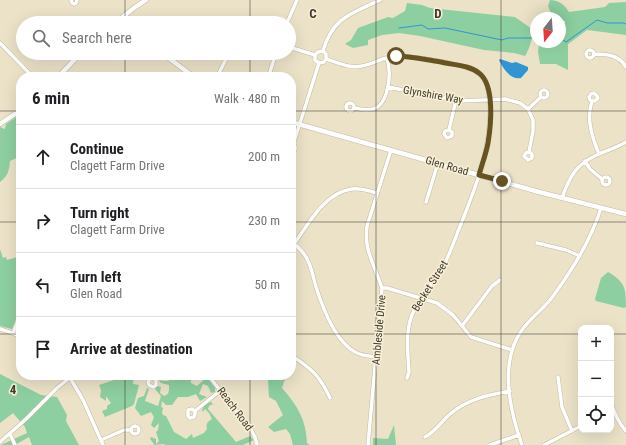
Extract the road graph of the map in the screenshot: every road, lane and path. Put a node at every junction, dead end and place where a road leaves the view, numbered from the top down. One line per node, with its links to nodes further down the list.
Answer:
1 (71, 0): 2 (street)
2 (77, 0)
3 (146, 0): 6 (main road)
4 (297, 0): 7 (street)
5 (380, 0): 10 (street)
6 (124, 16)
7 (290, 16)
8 (0, 43): 14 (street)
9 (296, 49): 12 (street)
10 (323, 51): 12 (street); 15 (street)
11 (594, 54): 22 (street)
12 (315, 55): 21 (street)
13 (387, 58): 15 (street, Becket Street); 28 (street); 31 (street, Becket Street)
14 (16, 59)
15 (326, 59): 21 (street)
16 (16, 60): 23 (street)
17 (74, 60): 24 (main road)
18 (170, 60): 25 (main road)
19 (226, 60): 26 (street)
20 (274, 60): 27 (street)
21 (319, 63): 38 (street)
22 (626, 67)
23 (28, 72)
24 (63, 72)
25 (183, 72)
26 (220, 72)
27 (271, 72)
28 (388, 87): 30 (street, Glynshire Way); 33 (street)
29 (541, 97): 34 (street)
30 (456, 100): 31 (street, Glynshire Way); 39 (street)
31 (490, 100): 34 (street, Glynshire Way); 47 (street, Becket Street)
32 (592, 102): 44 (street)
33 (354, 108)
34 (528, 109): 43 (street)
35 (16, 113): 37 (main road)
36 (296, 123): 38 (main road, Glen Road)
37 (0, 124)
38 (300, 124): 40 (street); 42 (main road, Glen Road)
39 (449, 130)
40 (296, 134)
41 (626, 142): 44 (street)
42 (391, 150): 46 (main road, Glen Road); 49 (street, Ambleside Drive)
43 (529, 152)
44 (599, 154): 45 (street)
45 (585, 162): 48 (street); 50 (street)
46 (438, 163): 47 (main road, Glen Road); 51 (street)
47 (479, 175): 50 (main road, Glen Road); 60 (street, Becket Street)
48 (602, 179)
49 (377, 193): 54 (street); 59 (street, Ambleside Drive)
50 (562, 198): 52 (main road, Glen Road)
51 (426, 202)
52 (602, 208): 53 (main road, Glen Road); 57 (street)
53 (626, 214)
54 (296, 241)
55 (537, 243): 57 (street)
56 (296, 247): 67 (street)
57 (580, 256): 66 (street)
58 (500, 280): 62 (street)
59 (382, 288): 60 (street); 67 (street, Ambleside Drive)
60 (421, 298): 62 (street); 70 (street, Becket Street)
61 (16, 326): 64 (street)
62 (462, 326): 66 (street)
63 (0, 329): 64 (street)
64 (13, 333): 65 (street)
65 (16, 334)
66 (512, 350): 75 (street)
67 (376, 357): 91 (street, Ambleside Drive)
68 (296, 360): 76 (street)
69 (558, 377): 81 (street)
70 (407, 378)
71 (66, 380): 83 (street)
72 (72, 380): 86 (street)
73 (212, 380): 74 (street, Reach Road)
74 (221, 390): 77 (street); 90 (street, Reach Road)
75 (510, 391): 84 (street); 85 (street)
76 (330, 398)
77 (195, 411)
78 (614, 415): 82 (street)
79 (578, 428): 81 (street)
80 (130, 430): 86 (street)
81 (572, 431): 94 (street)
82 (626, 431)
83 (10, 434): 87 (street); 88 (street)
84 (519, 435): 92 (street); 93 (street)
85 (425, 437)
86 (101, 440): 89 (street)
87 (0, 442)
88 (15, 445)
89 (103, 445)
90 (257, 445)
91 (368, 445)
92 (490, 445)
93 (522, 445)
94 (544, 445)

